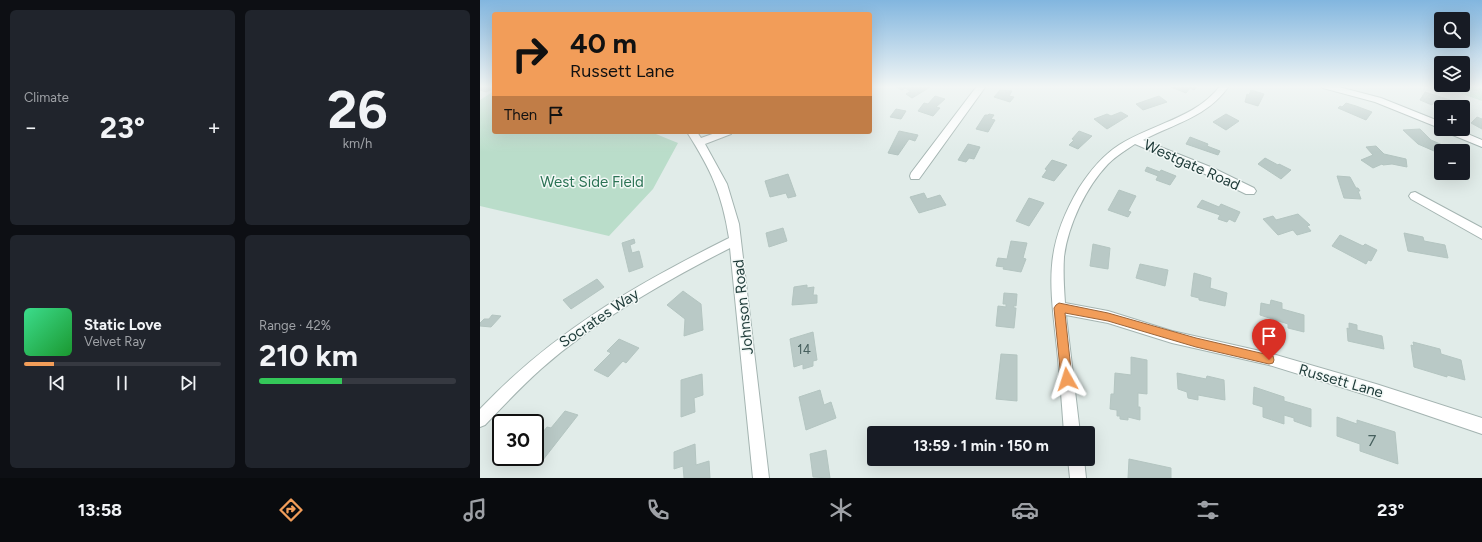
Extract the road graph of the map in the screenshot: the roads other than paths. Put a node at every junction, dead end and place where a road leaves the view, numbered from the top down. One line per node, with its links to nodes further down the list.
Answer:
1 (965, 108): 11 (street)
2 (1202, 108): 8 (street)
3 (1398, 108): 4 (street)
4 (1434, 123)
5 (693, 134): 9 (street, Johnson Road)
6 (722, 134): 9 (street)
7 (1463, 136): 10 (street)
8 (1135, 140): 12 (street, Westgate Road); 16 (street)
9 (699, 143): 15 (street, Johnson Road)
10 (1482, 144)
11 (915, 176)
12 (1250, 191)
13 (1415, 196): 14 (street)
14 (1482, 234)
15 (735, 240): 17 (street, Socrates Way); 21 (street, Johnson Road)
16 (1059, 308): 18 (street); 19 (street, Russett Lane)
17 (480, 420)
18 (1071, 426)
19 (1482, 426)
20 (1077, 466): 22 (street)
21 (761, 478)
22 (1078, 478)

